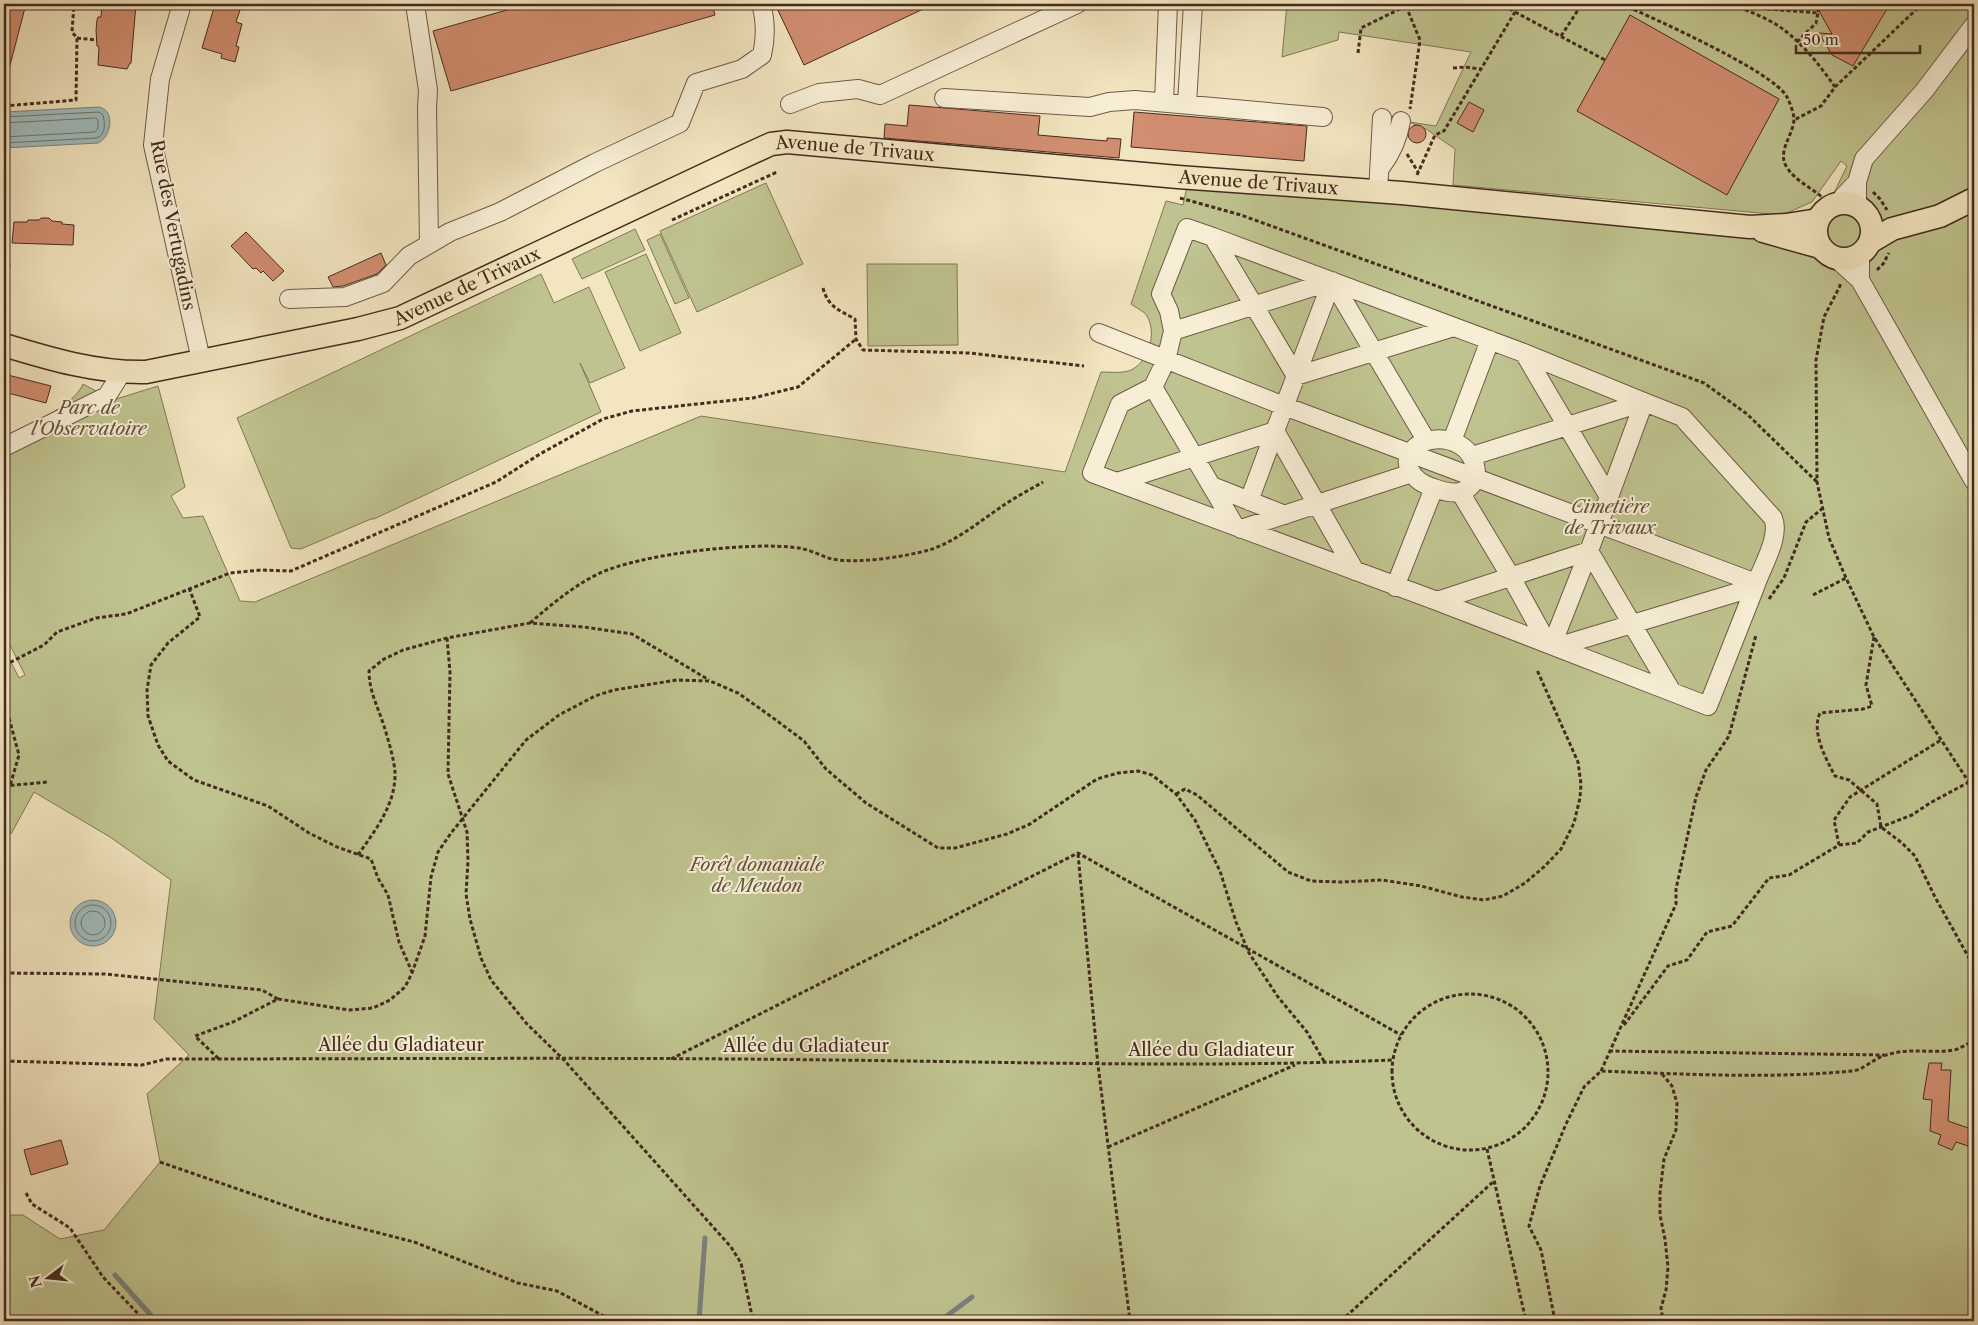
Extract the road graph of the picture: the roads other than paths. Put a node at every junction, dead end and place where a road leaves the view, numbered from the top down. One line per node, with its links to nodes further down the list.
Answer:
1 (182, 4): 34 (street, Rue des Vertugadins)
2 (415, 4): 20 (street)
3 (761, 4): 20 (street)
4 (1077, 4): 10 (street)
5 (1168, 4): 9 (street)
6 (1193, 4): 11 (street)
7 (1974, 25): 16 (street)
8 (944, 98): 9 (street)
9 (1164, 102): 11 (street)
10 (790, 104)
11 (1187, 104): 12 (street)
12 (1323, 118)
13 (1396, 118): 14 (street)
14 (1381, 173): 17 (main road, Avenue de Trivaux); 34 (main road, Avenue de Trivaux)
15 (1974, 199): 18 (main road)
16 (1842, 211): 17 (main road, Avenue de Trivaux); 18 (main road); 21 (main road); 22 (main road)
17 (1750, 227): 22 (main road, Avenue de Trivaux)
18 (1892, 229): 21 (main road)
19 (1213, 237): 24 (street); 26 (street); 28 (street)
20 (429, 244): 25 (street)
21 (1865, 248): 22 (main road); 23 (street)
22 (1829, 253): 23 (street)
23 (1860, 280): 51 (street)
24 (1332, 281): 26 (street); 27 (street); 32 (street); 37 (street)
25 (289, 299)
26 (1252, 306): 28 (street); 37 (street)
27 (1454, 327): 30 (street); 32 (street)
28 (1173, 331): 35 (street)
29 (1099, 333): 35 (street)
30 (1490, 340): 33 (street); 44 (street)
31 (4, 345): 36 (main road, Avenue de Trivaux)
32 (1374, 352): 37 (street); 43 (street)
33 (1524, 353): 39 (street); 41 (street)
34 (201, 360): 36 (main road, Avenue de Trivaux)
35 (1166, 360): 38 (street); 40 (street)
36 (122, 372): 45 (street)
37 (1296, 376): 40 (street)
38 (1153, 387): 48 (street); 52 (street)
39 (1644, 402): 41 (street); 56 (street); 65 (street)
40 (1284, 406): 42 (street); 46 (street)
41 (1567, 425): 47 (street); 56 (street)
42 (1275, 431): 48 (street); 57 (street); 58 (street)
43 (1426, 440): 44 (street); 46 (street)
44 (1452, 441): 47 (street)
45 (4, 447)
46 (1410, 453): 49 (street); 50 (street)
47 (1472, 456): 50 (street)
48 (1195, 457): 52 (street); 53 (street)
49 (1412, 473): 54 (street); 58 (street)
50 (1475, 478): 55 (street); 60 (street)
51 (1974, 481)
52 (1117, 482): 61 (street)
53 (1212, 486): 57 (street); 61 (street)
54 (1434, 488): 55 (street); 66 (street)
55 (1460, 492): 64 (street)
56 (1609, 497): 60 (street)
57 (1249, 501): 59 (street)
58 (1318, 504): 59 (street); 63 (street)
59 (1285, 515): 61 (street)
60 (1598, 524): 62 (street); 65 (street)
61 (1238, 528): 63 (street)
62 (1589, 551): 64 (street); 68 (street); 69 (street)
63 (1355, 571): 66 (street)
64 (1511, 576): 67 (street); 69 (street)
65 (1756, 585): 68 (street); 70 (street)
66 (1395, 587): 67 (street)
67 (1437, 601): 69 (street)
68 (1631, 623): 69 (street); 70 (street)
69 (1552, 645): 70 (street)
70 (1672, 692)

